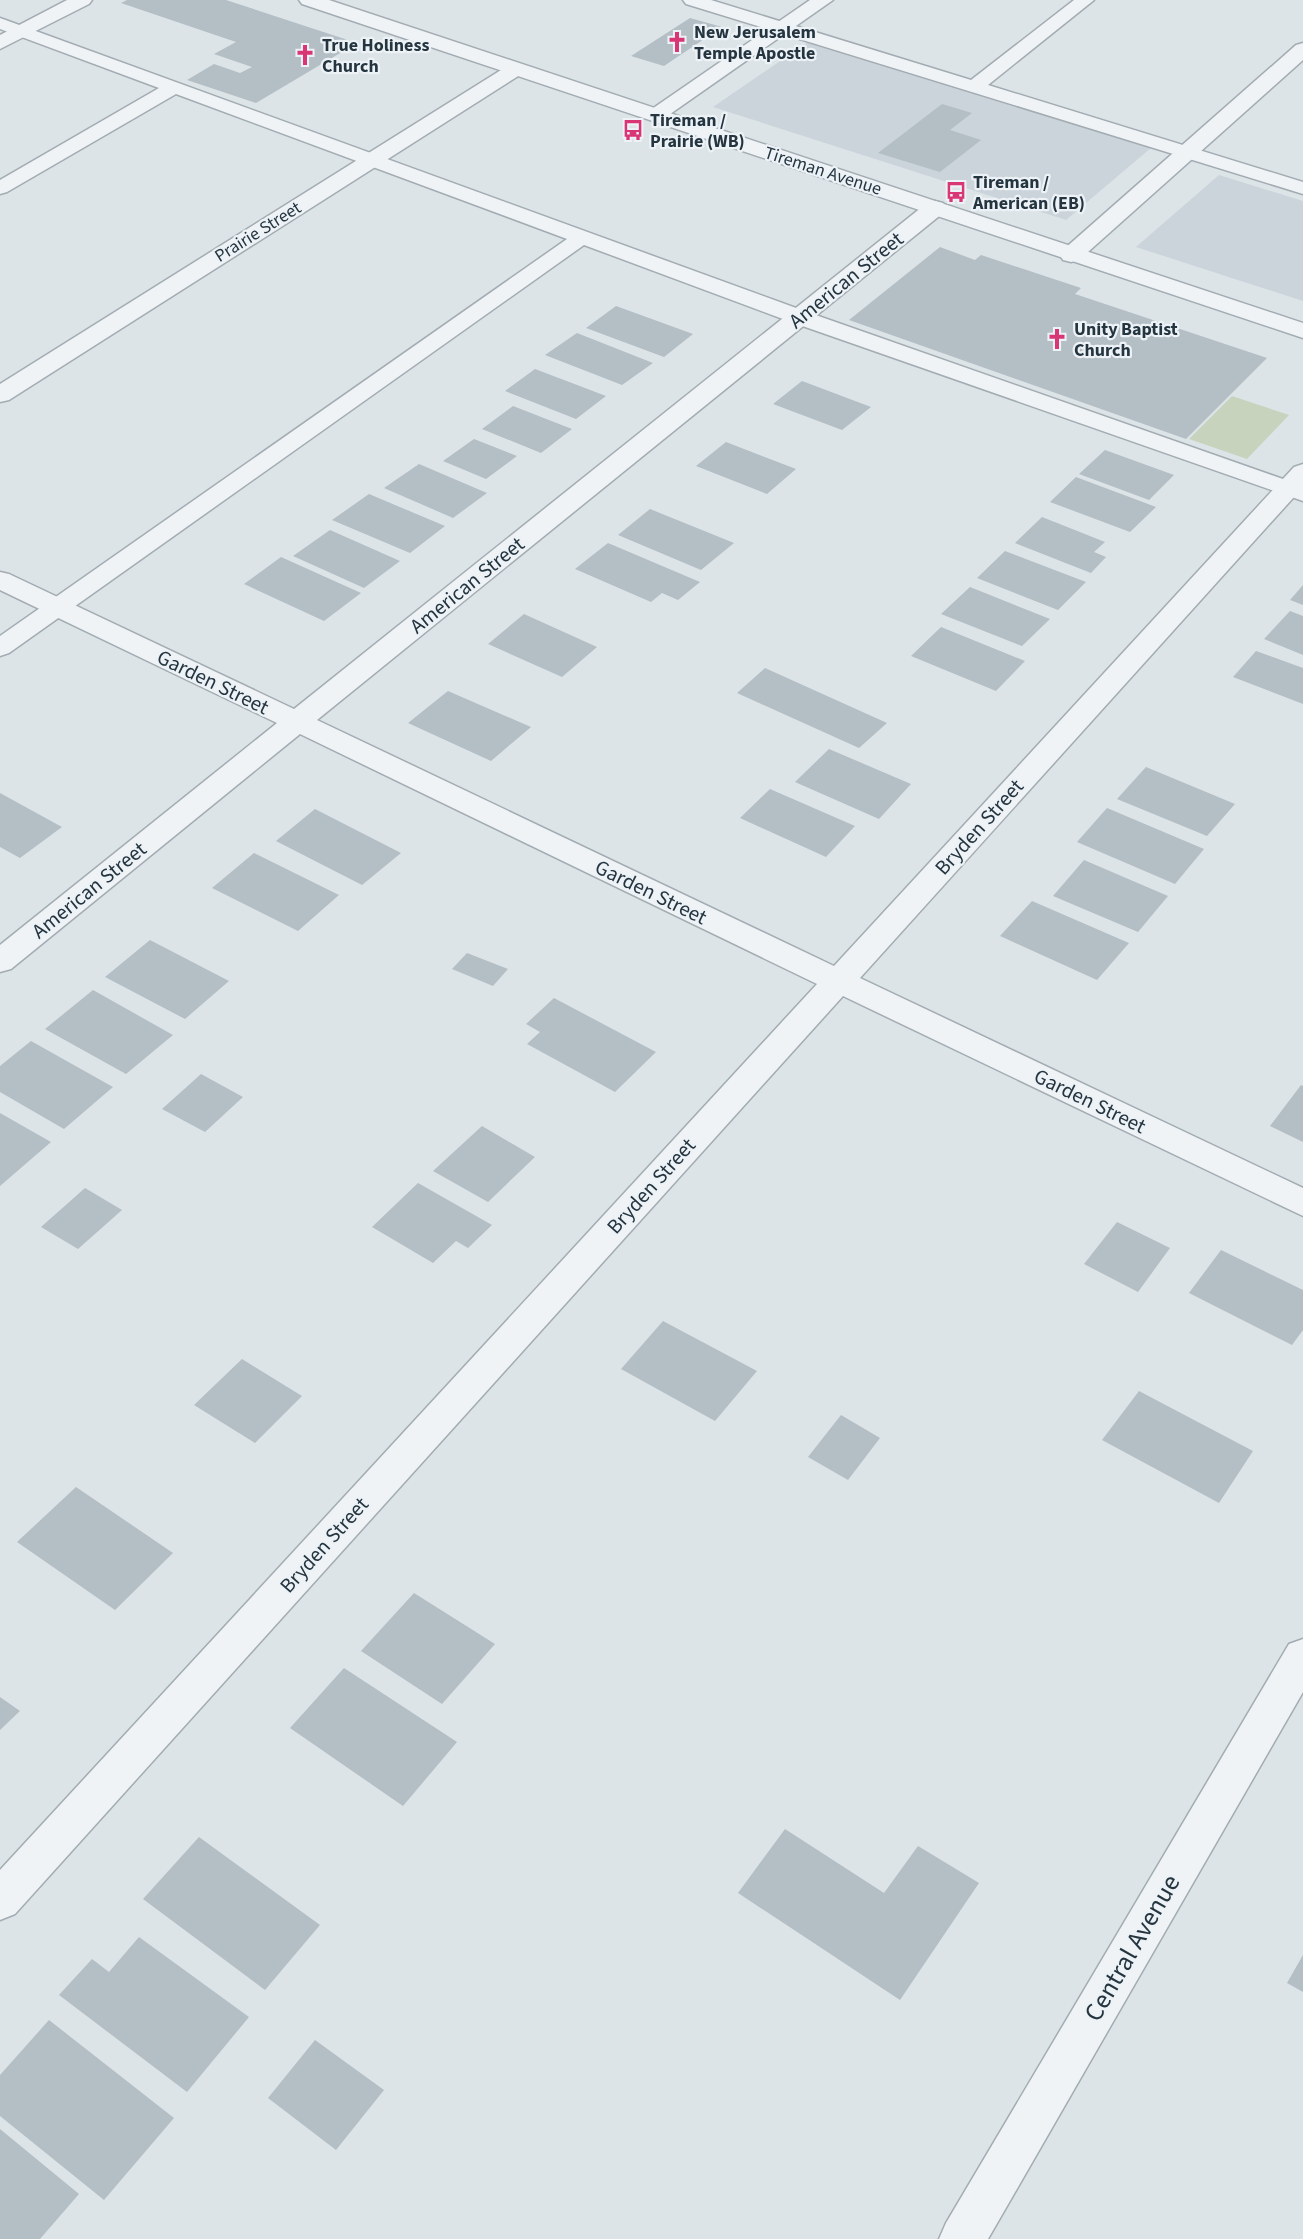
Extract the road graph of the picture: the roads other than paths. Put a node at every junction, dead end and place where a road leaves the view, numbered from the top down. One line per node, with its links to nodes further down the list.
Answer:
1 (82, 0): 8 (street)
2 (309, 0): 11 (street, Tireman Avenue)
3 (692, 0): 7 (lane)
4 (823, 0): 7 (street)
5 (1085, 0): 12 (lane)
6 (0, 23): 8 (lane)
7 (783, 28): 12 (lane); 14 (street)
8 (23, 31): 9 (street); 13 (lane)
9 (0, 43)
10 (1303, 49): 15 (street)
11 (516, 69): 14 (street, Tireman Avenue); 16 (street, Prairie Street)
12 (975, 86): 15 (lane)
13 (175, 87): 16 (lane); 17 (lane)
14 (656, 115): 19 (street, Tireman Avenue)
15 (1186, 153): 18 (lane); 21 (street)
16 (372, 160): 20 (lane); 24 (street, Prairie Street)
17 (0, 188)
18 (1303, 188)
19 (935, 208): 21 (street, Tireman Avenue); 22 (street, American Street)
20 (581, 237): 22 (lane); 27 (lane)
21 (1071, 255): 23 (street, Tireman Avenue)
22 (799, 317): 25 (lane); 29 (street, American Street)
23 (1303, 331)
24 (0, 394)
25 (1298, 485): 31 (street, Bryden Street)
26 (0, 580): 27 (street, Garden Street)
27 (57, 607): 28 (lane); 29 (street, Garden Street)
28 (0, 648)
29 (297, 722): 30 (street, American Street); 31 (street, Garden Street)
30 (0, 961)
31 (838, 981): 32 (street, Garden Street); 34 (street, Bryden Street)
32 (1303, 1203)
33 (1303, 1656): 35 (street, Central Avenue)
34 (0, 1900)
35 (962, 2239)

